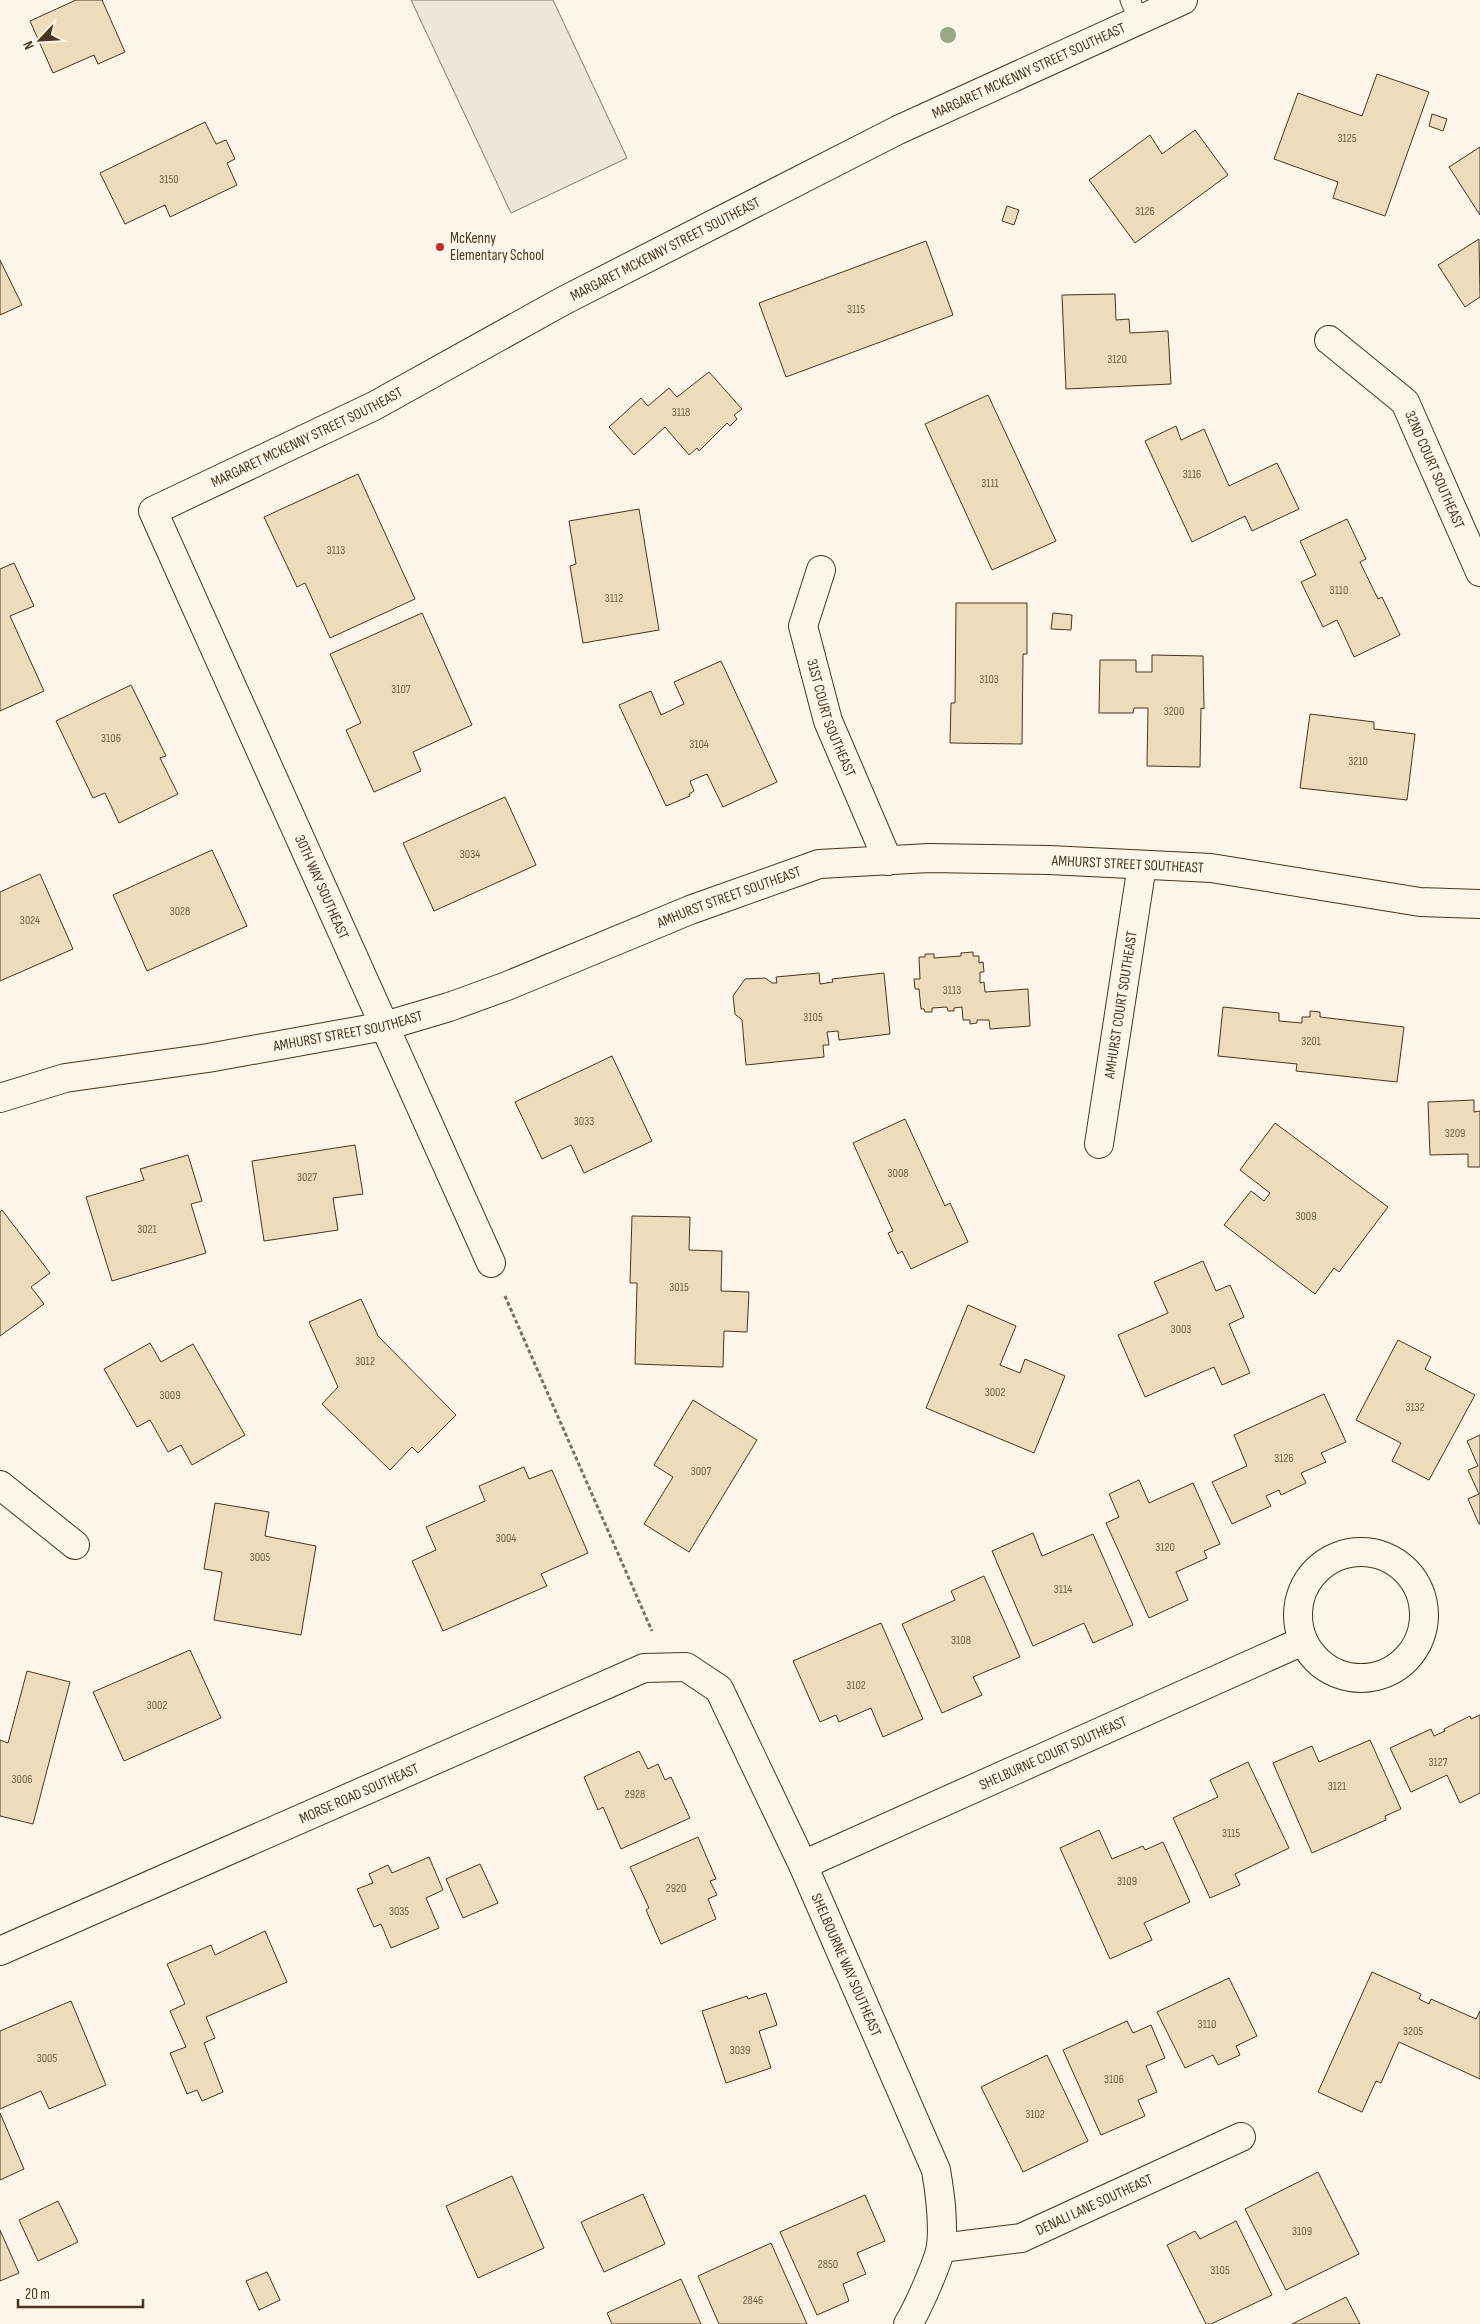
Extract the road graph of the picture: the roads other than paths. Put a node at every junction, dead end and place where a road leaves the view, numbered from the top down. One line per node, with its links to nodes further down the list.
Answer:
1 (1183, 0): 2 (street, MARGARET MCKENNY STREET SOUTHEAST)
2 (1135, 10): 4 (street, MARGARET MCKENNY STREET SOUTHEAST)
3 (1329, 340): 6 (street, 32ND COURT SOUTHEAST)
4 (153, 511): 10 (street, 30TH WAY SOUTHEAST)
5 (821, 570): 7 (street, 31ST COURT SOUTHEAST)
6 (1480, 572)
7 (888, 861): 8 (street, AMHURST STREET SOUTHEAST); 10 (street, AMHURST STREET SOUTHEAST)
8 (1142, 865): 9 (street, AMHURST STREET SOUTHEAST); 12 (street, AMHURST COURT SOUTHEAST)
9 (1480, 904)
10 (385, 1026): 11 (street, AMHURST STREET SOUTHEAST); 13 (street, 30TH WAY SOUTHEAST)
11 (0, 1098)
12 (1099, 1144)
13 (491, 1263)
14 (0, 1484): 15 (street)
15 (75, 1545)
16 (1303, 1641): 16 (street); 18 (street, SHELBURNE COURT SOUTHEAST)
17 (719, 1690): 18 (street, SHELBOURNE WAY SOUTHEAST); 19 (street, MORSE ROAD SOUTHEAST)
18 (803, 1865): 21 (street, SHELBOURNE WAY SOUTHEAST)
19 (0, 1951)
20 (1241, 2137): 21 (street, DENALI LANE SOUTHEAST)
21 (941, 2248): 22 (street)
22 (908, 2324)

